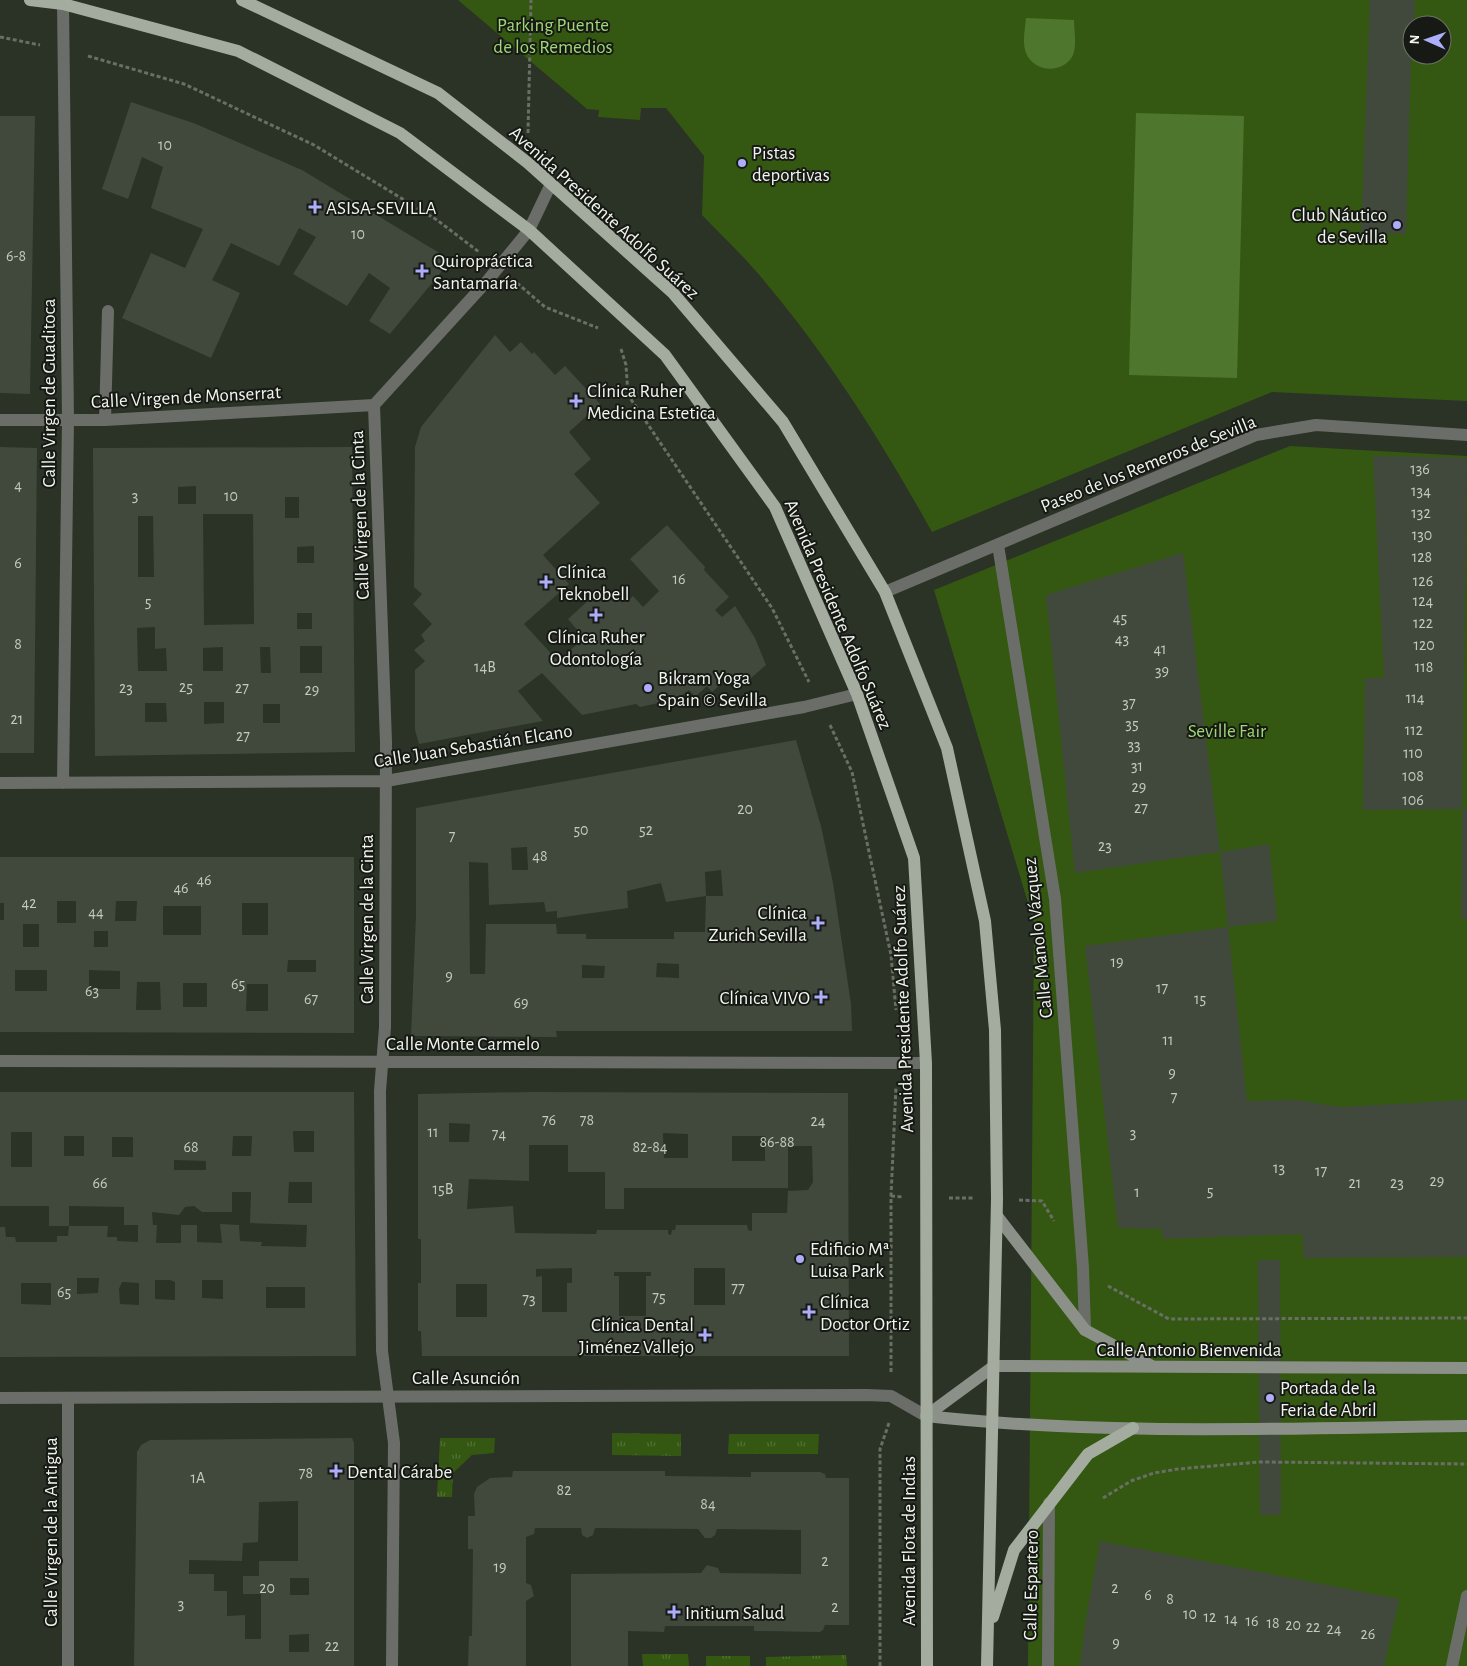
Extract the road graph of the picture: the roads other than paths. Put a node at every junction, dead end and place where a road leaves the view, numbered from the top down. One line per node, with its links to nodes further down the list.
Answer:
1 (30, 0): 3 (main road, Avenida Presidente Adolfo Suárez)
2 (242, 0): 4 (main road, Avenida Presidente Adolfo Suárez)
3 (63, 4): 5 (main road, Avenida Presidente Adolfo Suárez); 9 (street, Calle Virgen de Guaditoca)
4 (551, 184): 5 (street, Calle Virgen de la Cinta); 13 (main road, Avenida Presidente Adolfo Suárez)
5 (529, 230): 7 (street, Calle Virgen de la Cinta); 14 (main road, Avenida Presidente Adolfo Suárez)
6 (108, 311): 10 (street)
7 (374, 405): 10 (street, Calle Virgen de Monserrat); 15 (street, Calle Virgen de la Cinta)
8 (0, 420): 9 (street, Calle Virgen de Monserrat)
9 (68, 420): 10 (street, Calle Virgen de Monserrat); 17 (street, Calle Virgen de Guaditoca)
10 (105, 420)
11 (1467, 435): 12 (street, Paseo de los Remeros de Sevilla)
12 (998, 545): 13 (street, Paseo de los Remeros de Sevilla); 22 (street, Calle Manolo Vázquez)
13 (885, 592): 21 (main road, Avenida Presidente Adolfo Suárez)
14 (857, 694): 15 (street, Calle Juan Sebastián Elcano); 20 (main road, Avenida Presidente Adolfo Suárez)
15 (386, 781): 17 (street, Calle Juan Sebastián Elcano); 19 (street, Calle Virgen de la Cinta)
16 (0, 783): 17 (street, Calle Juan Sebastián Elcano)
17 (64, 783)
18 (0, 1061): 19 (street, Calle Monte Carmelo)
19 (382, 1062): 20 (street, Calle Monte Carmelo); 26 (street, Calle Virgen de la Cinta)
20 (926, 1063): 29 (main road, Avenida Presidente Adolfo Suárez)
21 (997, 1216): 22 (main road); 23 (main road, Avenida Presidente Adolfo Suárez)
22 (1085, 1330): 24 (main road)
23 (994, 1366): 24 (main road, Calle Antonio Bienvenida); 29 (main road); 30 (main road, Avenida Presidente Adolfo Suárez)
24 (1154, 1367): 25 (main road, Calle Antonio Bienvenida)
25 (1467, 1368)
26 (387, 1396): 28 (street, Calle Asunción); 29 (street, Calle Asunción); 37 (street, Calle Virgen de la Cinta)
27 (0, 1398): 28 (street, Calle Asunción)
28 (68, 1398): 36 (street, Calle Virgen de la Antigua)
29 (926, 1416): 30 (main road); 38 (main road, Avenida Flota de Indias)
30 (993, 1424): 32 (main road); 35 (main road)
31 (1467, 1426): 32 (main road)
32 (1133, 1428): 33 (main road)
33 (1049, 1503): 35 (main road); 40 (street, Calle Espartero)
34 (1467, 1596): 41 (street)
35 (988, 1632): 39 (main road)
36 (68, 1666)
37 (392, 1666)
38 (927, 1666)
39 (987, 1666)
40 (1048, 1666)
41 (1452, 1666)

